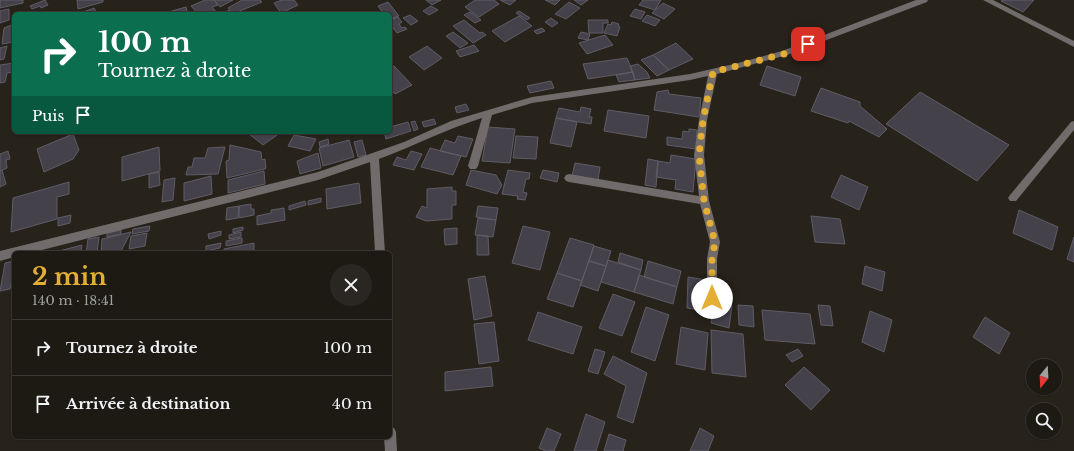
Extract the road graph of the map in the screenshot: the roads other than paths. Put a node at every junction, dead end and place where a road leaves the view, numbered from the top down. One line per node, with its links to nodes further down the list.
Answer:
1 (924, 0): 4 (street)
2 (987, 0): 3 (street)
3 (1074, 44)
4 (713, 72): 5 (street); 11 (street)
5 (488, 112): 7 (street); 8 (street)
6 (1074, 124): 10 (street)
7 (374, 157): 12 (street); 13 (street)
8 (473, 166)
9 (569, 178): 11 (street)
10 (1013, 198)
11 (704, 201): 16 (street)
12 (20, 251)
13 (380, 251)
14 (12, 253): 15 (street)
15 (0, 256)
16 (712, 298)
17 (390, 439): 18 (street)
18 (391, 451)

